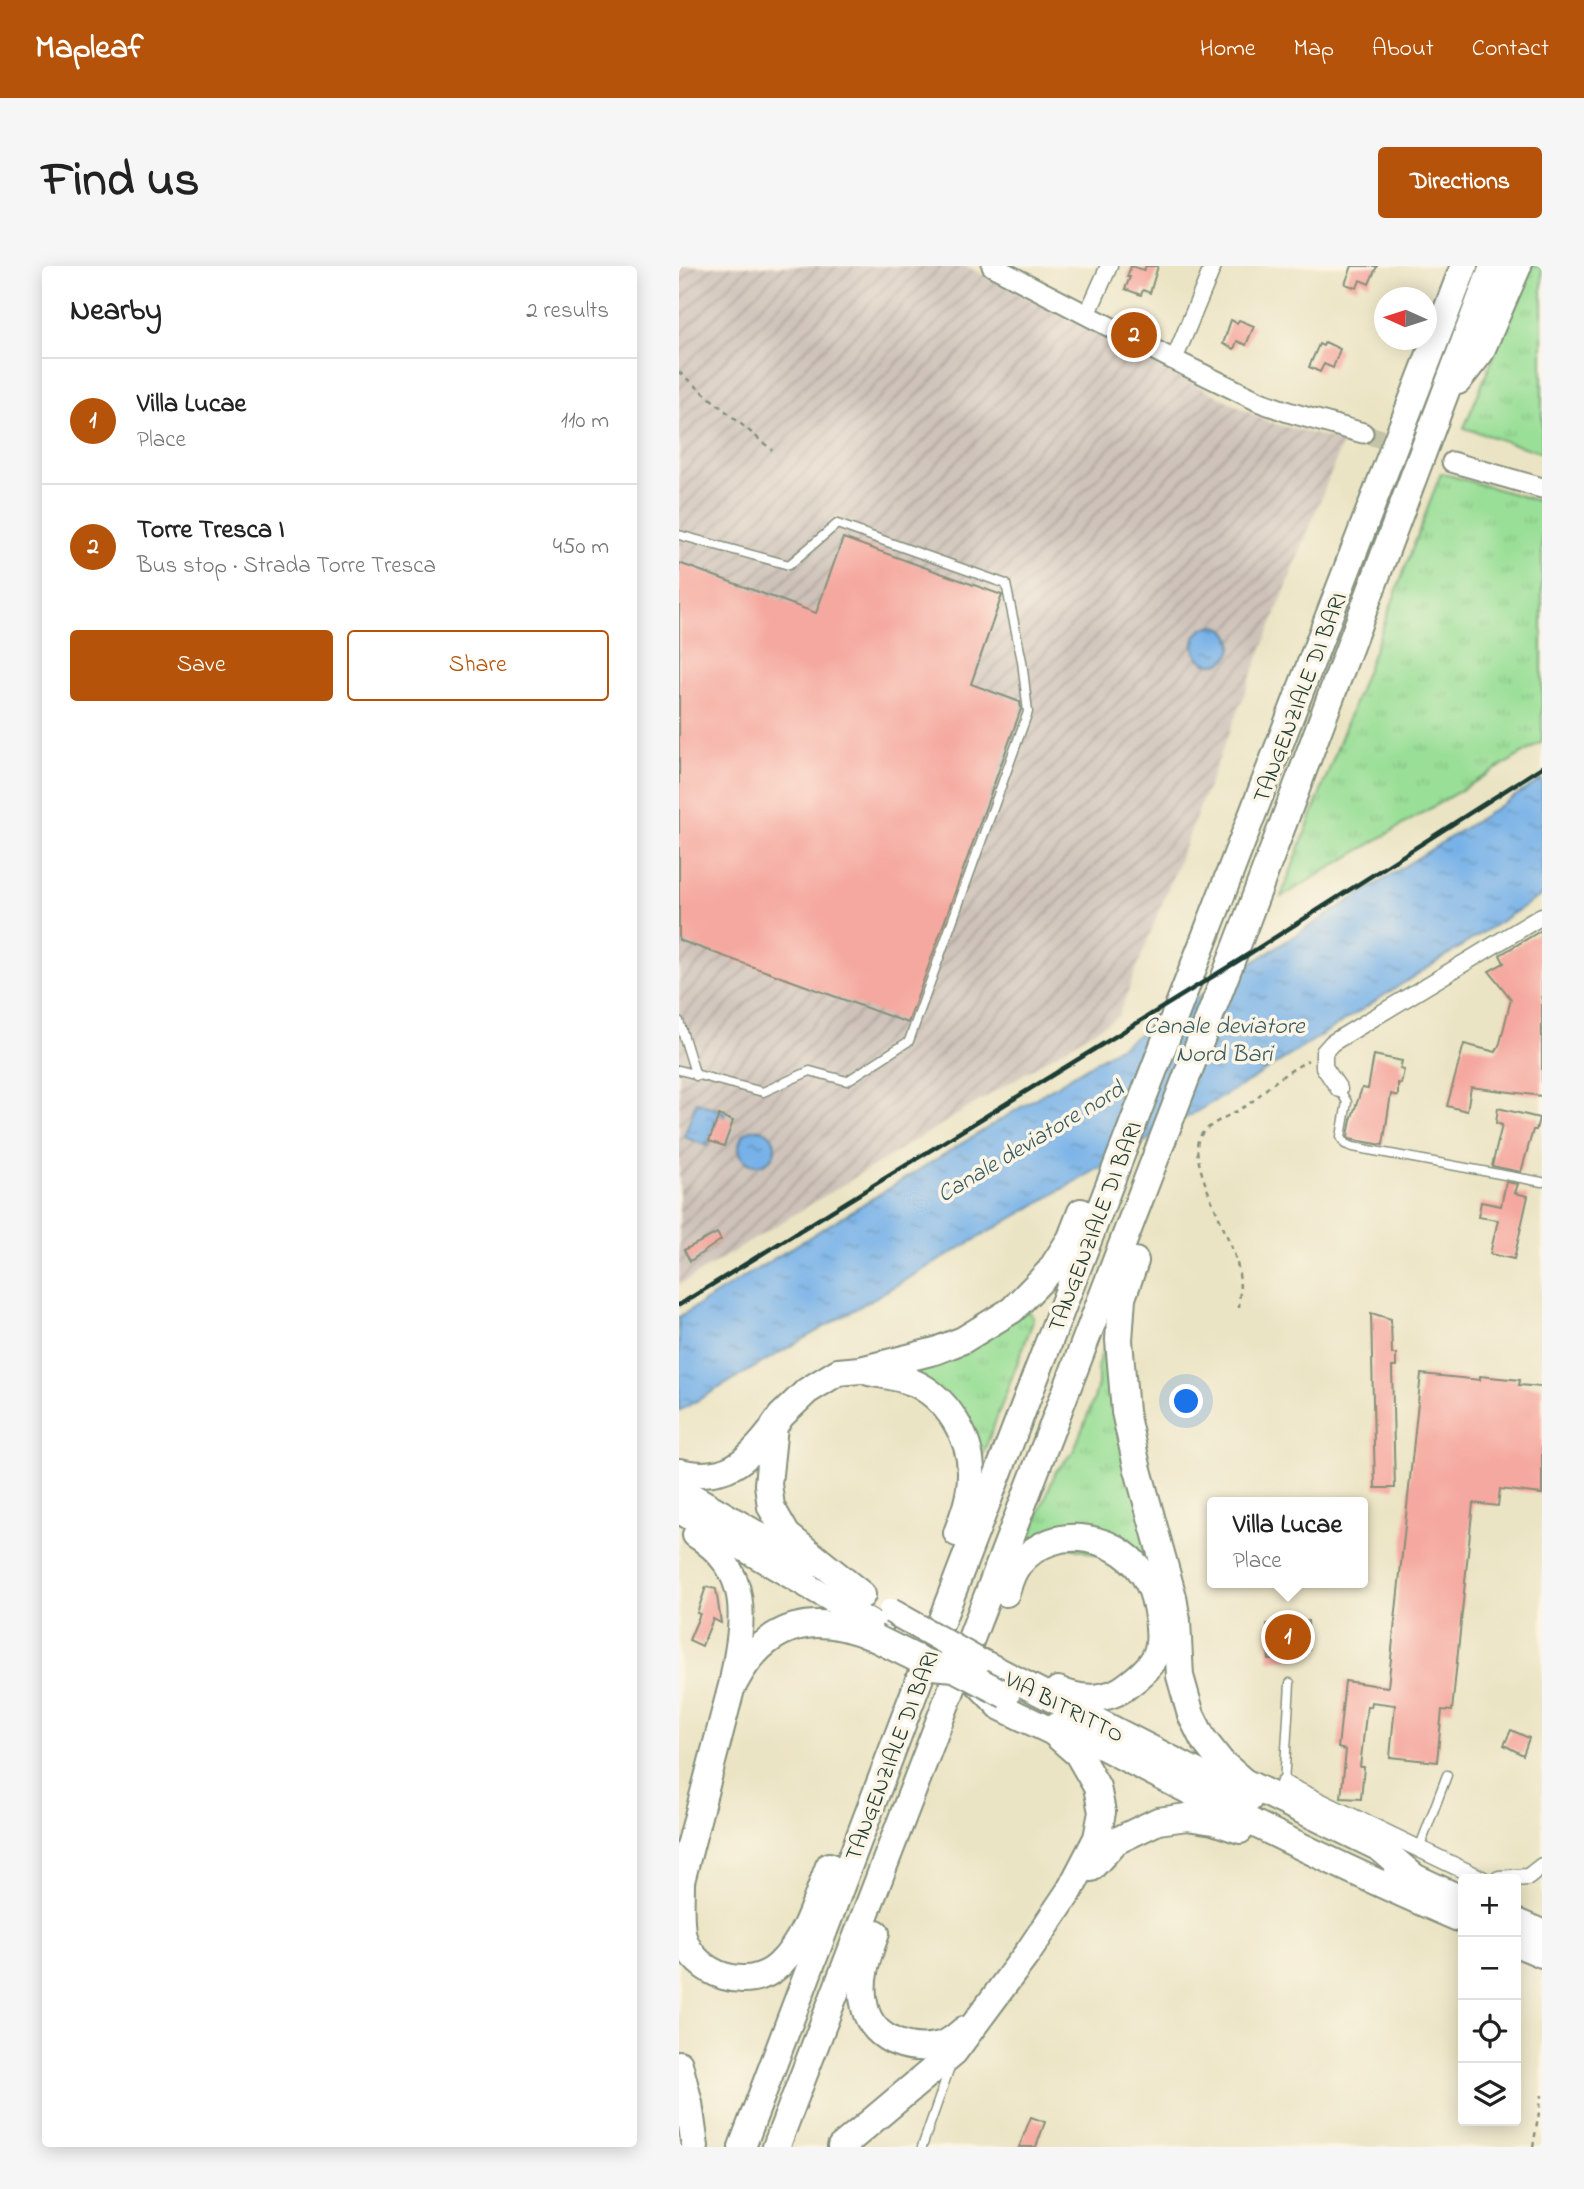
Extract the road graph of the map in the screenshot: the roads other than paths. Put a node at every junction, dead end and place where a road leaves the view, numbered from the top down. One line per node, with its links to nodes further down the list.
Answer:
1 (1109, 266): 9 (street)
2 (1213, 266): 10 (street)
3 (1455, 266): 8 (highway)
4 (1464, 266): 8 (highway, TANGENZIALE DI BARI)
5 (1493, 266): 11 (highway, TANGENZIALE DI BARI)
6 (1518, 266): 11 (highway)
7 (998, 267): 9 (street)
8 (1448, 311): 22 (highway, TANGENZIALE DI BARI)
9 (1087, 315): 10 (street)
10 (1174, 360): 12 (street)
11 (1441, 401): 21 (highway, TANGENZIALE DI BARI)
12 (1363, 433)
13 (1453, 463): 14 (street)
14 (1542, 488)
15 (679, 535): 19 (lane)
16 (1542, 916): 20 (street)
17 (679, 1021): 19 (lane)
18 (679, 1070): 19 (lane)
19 (696, 1076)
20 (1339, 1089): 23 (lane)
21 (1153, 1166): 34 (highway, TANGENZIALE DI BARI); 45 (highway)
22 (1104, 1176): 24 (highway); 32 (highway, TANGENZIALE DI BARI)
23 (1542, 1182)
24 (860, 1370): 25 (highway); 32 (highway)
25 (774, 1426): 26 (main road); 31 (highway)
26 (679, 1471)
27 (679, 1488): 30 (main road)
28 (679, 1511): 30 (main road)
29 (679, 1525): 38 (main road)
30 (739, 1534): 31 (main road); 33 (main road)
31 (862, 1595): 33 (main road)
32 (947, 1606): 35 (highway, TANGENZIALE DI BARI)
33 (882, 1625): 34 (highway, bridge); 38 (highway)
34 (969, 1663): 34 (highway); 37 (highway, VIA BITRITTO, bridge); 39 (highway, TANGENZIALE DI BARI); 48 (highway)
35 (918, 1684): 47 (highway); 60 (highway, TANGENZIALE DI BARI)
36 (1290, 1684): 41 (lane)
37 (1009, 1687): 45 (highway, VIA BITRITTO); 49 (highway, VIA BITRITTO)
38 (731, 1689): 47 (highway)
39 (921, 1769): 56 (highway); 61 (highway, TANGENZIALE DI BARI)
40 (1447, 1774): 42 (lane)
41 (1284, 1784): 42 (street)
42 (1419, 1849): 44 (street)
43 (1542, 1866): 46 (street)
44 (1472, 1874)
45 (1414, 1877): 49 (highway, VIA BITRITTO)
46 (1521, 1877)
47 (680, 1886)
48 (1070, 1890): 49 (highway); 56 (highway)
49 (1453, 1900)
50 (1521, 1913): 51 (highway)
51 (1542, 1920)
52 (1521, 1924): 53 (highway)
53 (1542, 1933)
54 (1521, 1945): 55 (highway)
55 (1542, 1954)
56 (977, 2021): 57 (highway)
57 (954, 2052): 62 (highway); 63 (lane)
58 (679, 2064): 59 (highway)
59 (695, 2147)
60 (742, 2147)
61 (775, 2147)
62 (841, 2147)
63 (922, 2147)

